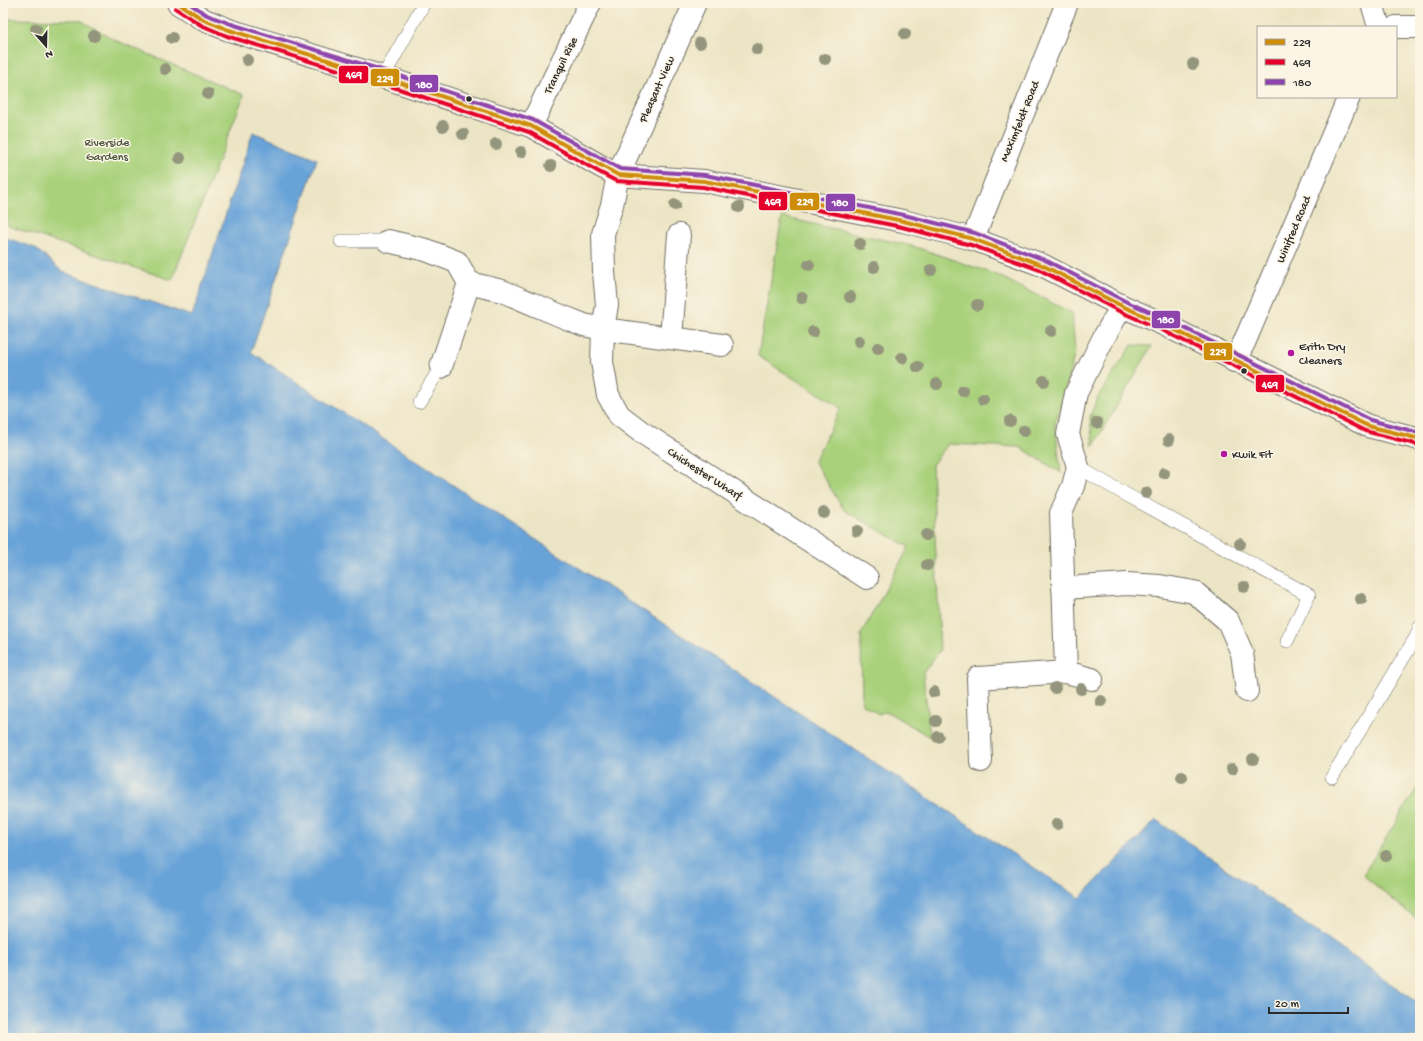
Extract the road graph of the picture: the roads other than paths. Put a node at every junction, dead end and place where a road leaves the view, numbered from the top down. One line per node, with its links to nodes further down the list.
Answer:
1 (178, 3): 10 (street)
2 (424, 3): 10 (lane)
3 (590, 3): 12 (street, Tranquil Rise)
4 (695, 3): 13 (street, Pleasant View)
5 (1067, 3): 15 (street, Maximfeldt Road)
6 (1372, 3): 7 (street)
7 (1379, 26)
8 (1397, 27): 9 (street)
9 (1420, 28)
10 (383, 76): 12 (street)
11 (1349, 98): 23 (street, Winifred Road)
12 (531, 126): 13 (street)
13 (618, 175): 15 (street); 20 (street, Chichester Wharf)
14 (679, 235): 21 (street)
15 (973, 239): 19 (street)
16 (341, 241): 17 (lane)
17 (388, 241): 18 (street)
18 (469, 283): 20 (street); 24 (street)
19 (1122, 306): 23 (street); 27 (street)
20 (604, 329): 21 (street); 28 (street, Chichester Wharf)
21 (670, 338): 22 (street)
22 (722, 346)
23 (1234, 360): 26 (street)
24 (441, 367): 25 (lane)
25 (419, 402)
26 (1420, 439)
27 (1078, 467): 29 (street); 31 (lane)
28 (867, 578)
29 (1063, 588): 32 (street); 34 (street)
30 (1420, 627): 36 (lane)
31 (1287, 641)
32 (1066, 672): 33 (street); 35 (street)
33 (1092, 679)
34 (1247, 691)
35 (981, 760)
36 (1332, 777)

